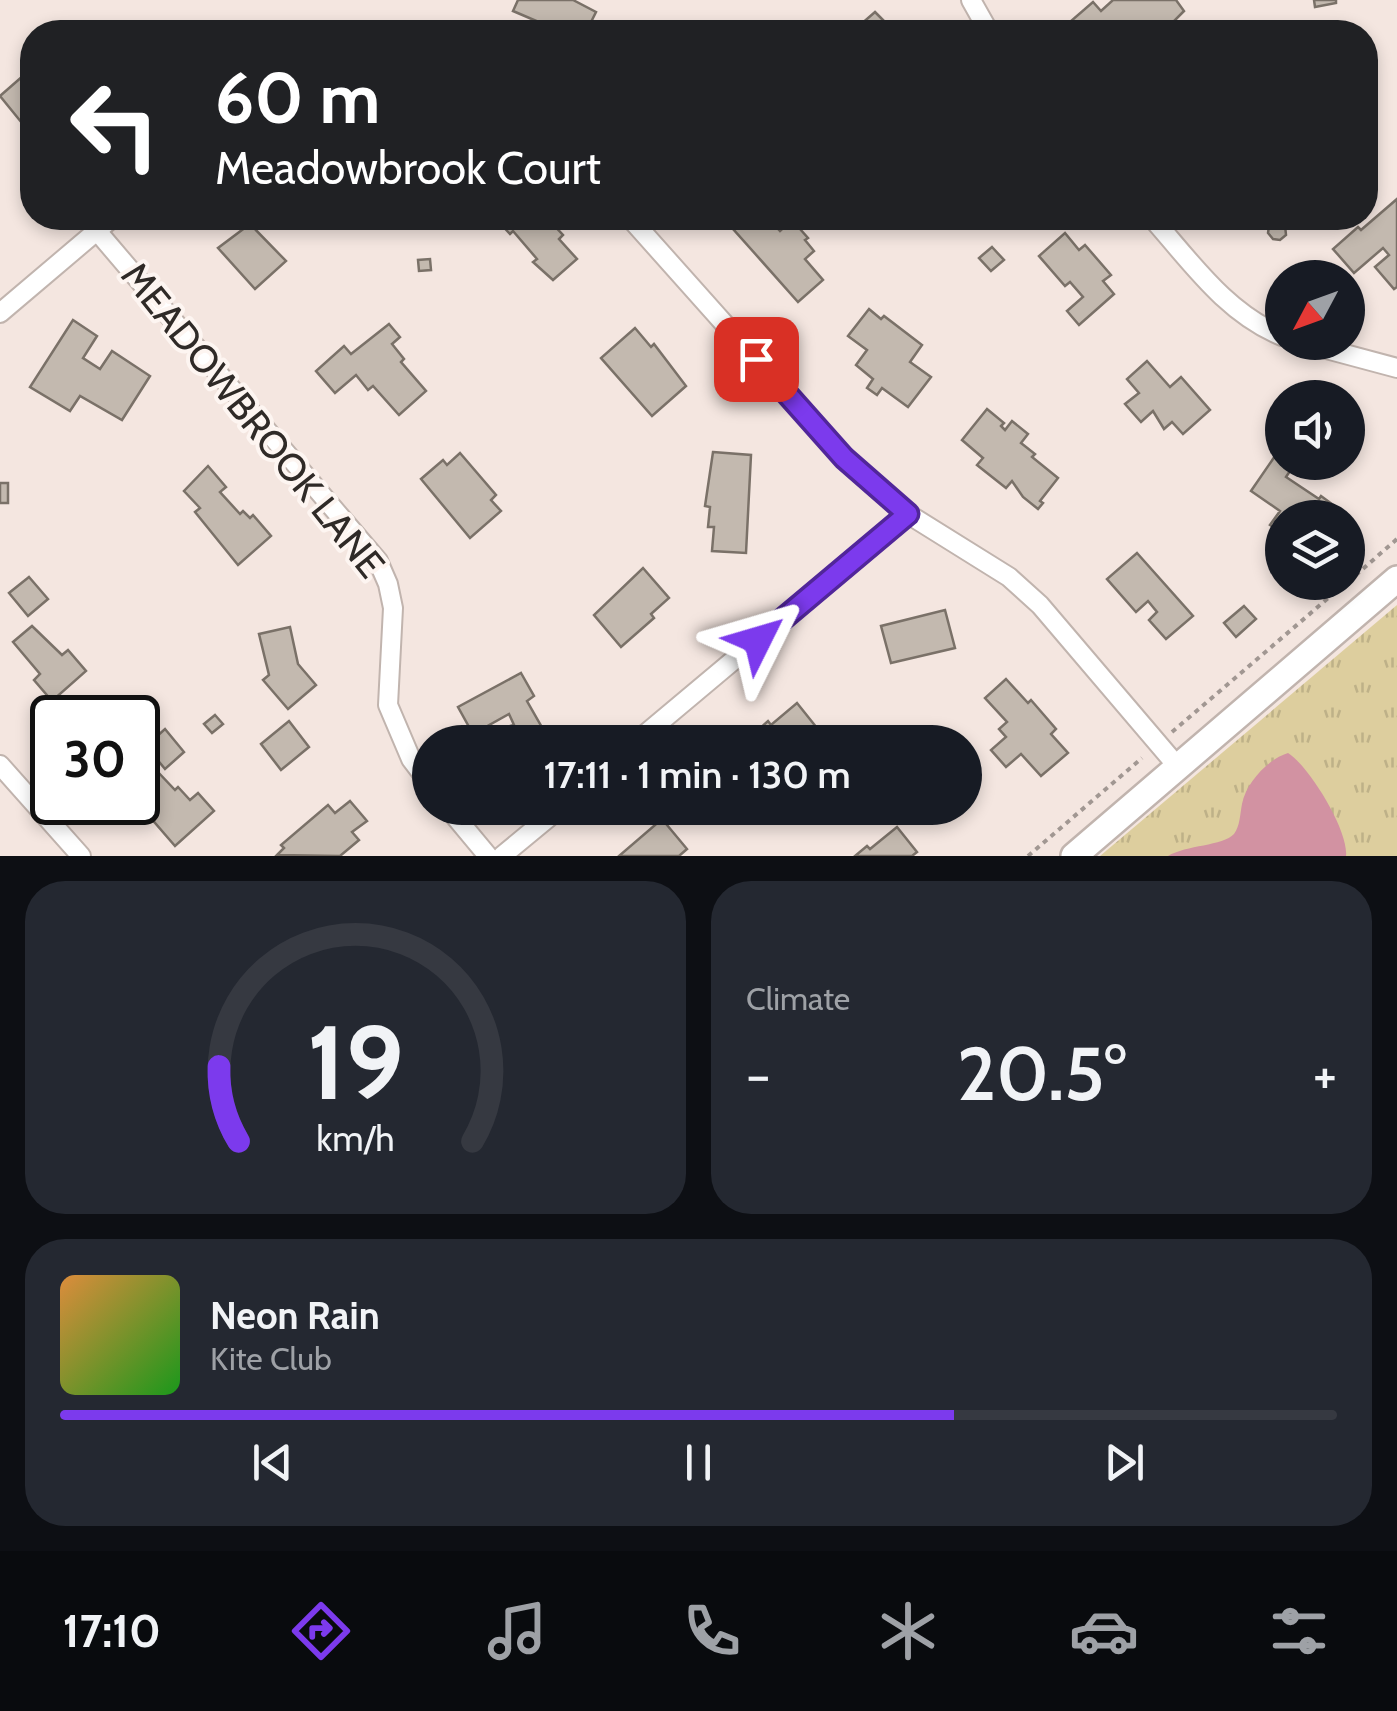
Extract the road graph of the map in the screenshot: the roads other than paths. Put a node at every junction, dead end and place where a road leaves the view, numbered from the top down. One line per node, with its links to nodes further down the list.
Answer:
1 (641, 230): 8 (street)
2 (1163, 230): 5 (street)
3 (96, 231): 4 (street); 11 (street, MEADOWBROOK LANE)
4 (0, 313)
5 (1265, 329)
6 (1365, 359): 7 (street)
7 (1397, 368)
8 (908, 514): 10 (street); 13 (street)
9 (1397, 578): 13 (main road)
10 (656, 725)
11 (412, 759)
12 (0, 765): 16 (street)
13 (1178, 767): 19 (main road)
14 (462, 825): 17 (street)
15 (539, 825): 18 (street)
16 (81, 856)
17 (488, 856)
18 (502, 856)
19 (1074, 856)

